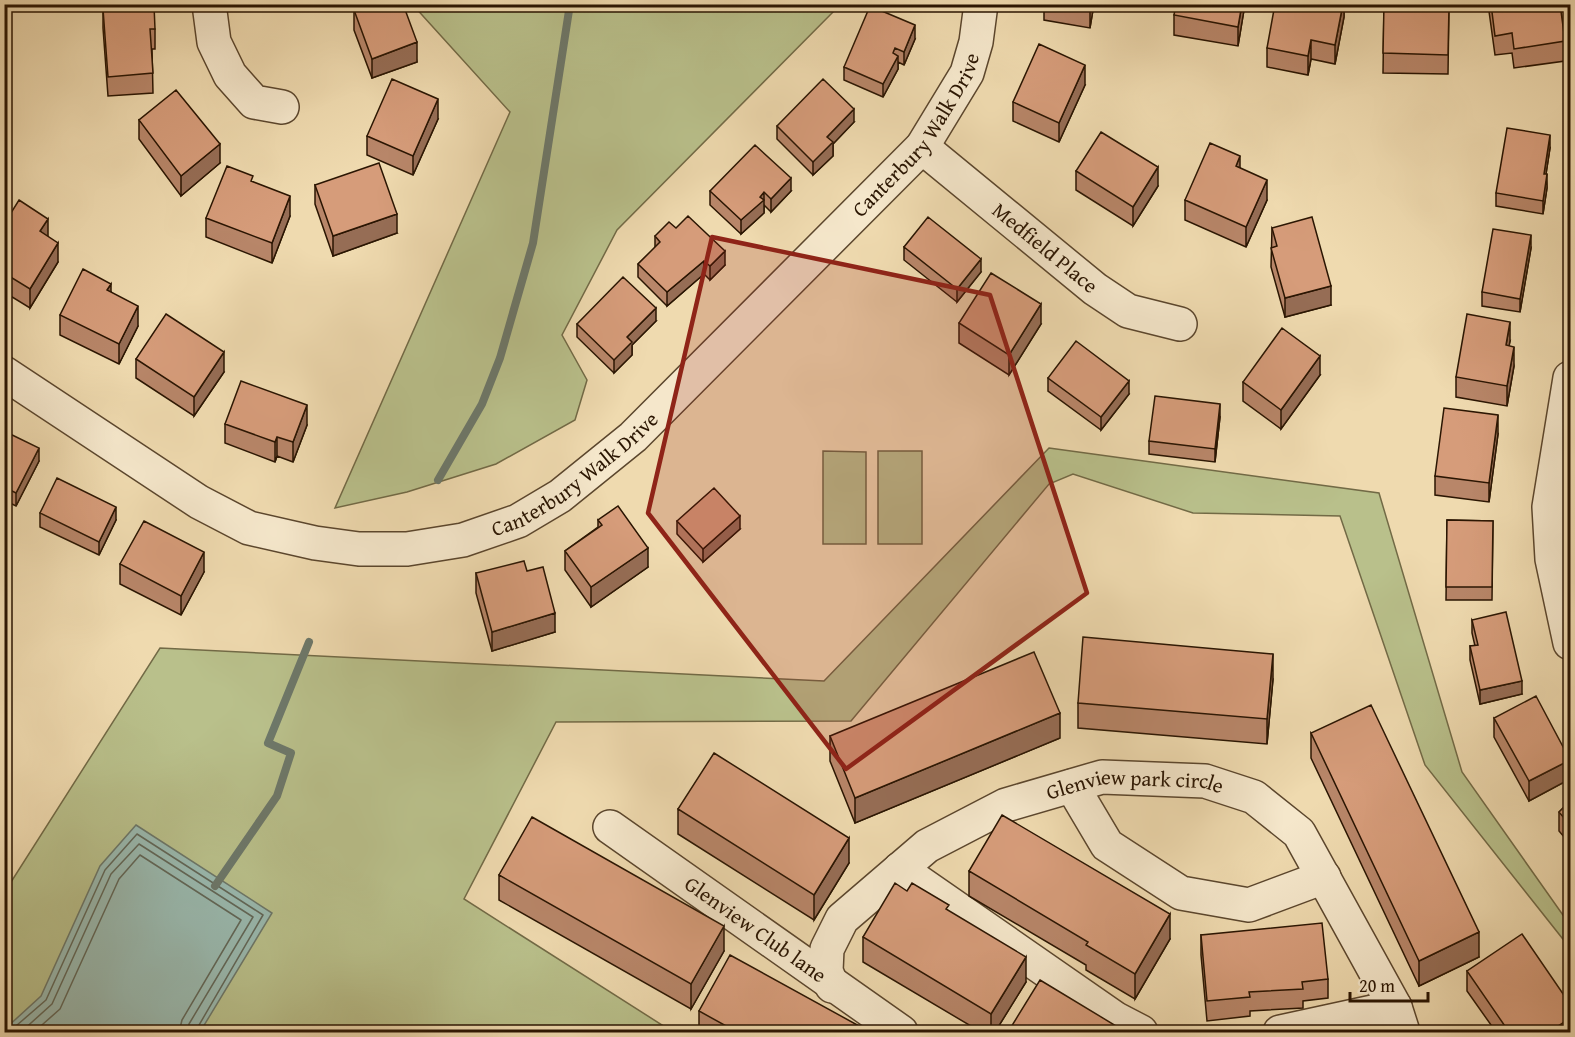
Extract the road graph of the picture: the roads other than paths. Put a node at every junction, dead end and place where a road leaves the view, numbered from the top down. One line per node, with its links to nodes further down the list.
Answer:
1 (208, 4): 3 (street)
2 (981, 4): 4 (street, Canterbury Walk Drive)
3 (282, 107)
4 (922, 147): 5 (street, Medfield Place); 6 (street, Canterbury Walk Drive)
5 (1180, 324)
6 (4, 373)
7 (1570, 378): 8 (street)
8 (1570, 643)
9 (1072, 786): 11 (street, Glenview park circle); 12 (street, Glenview park circle); 12 (street)
10 (610, 827): 13 (street, Glenview Club lane)
11 (900, 869): 13 (street, Glenview park circle); 16 (street)
12 (1323, 877): 14 (street, Glenview park circle)
13 (832, 986): 15 (street, Glenview Club lane)
14 (1399, 1020): 17 (street)
15 (901, 1032)
16 (1141, 1032)
17 (1280, 1032)

